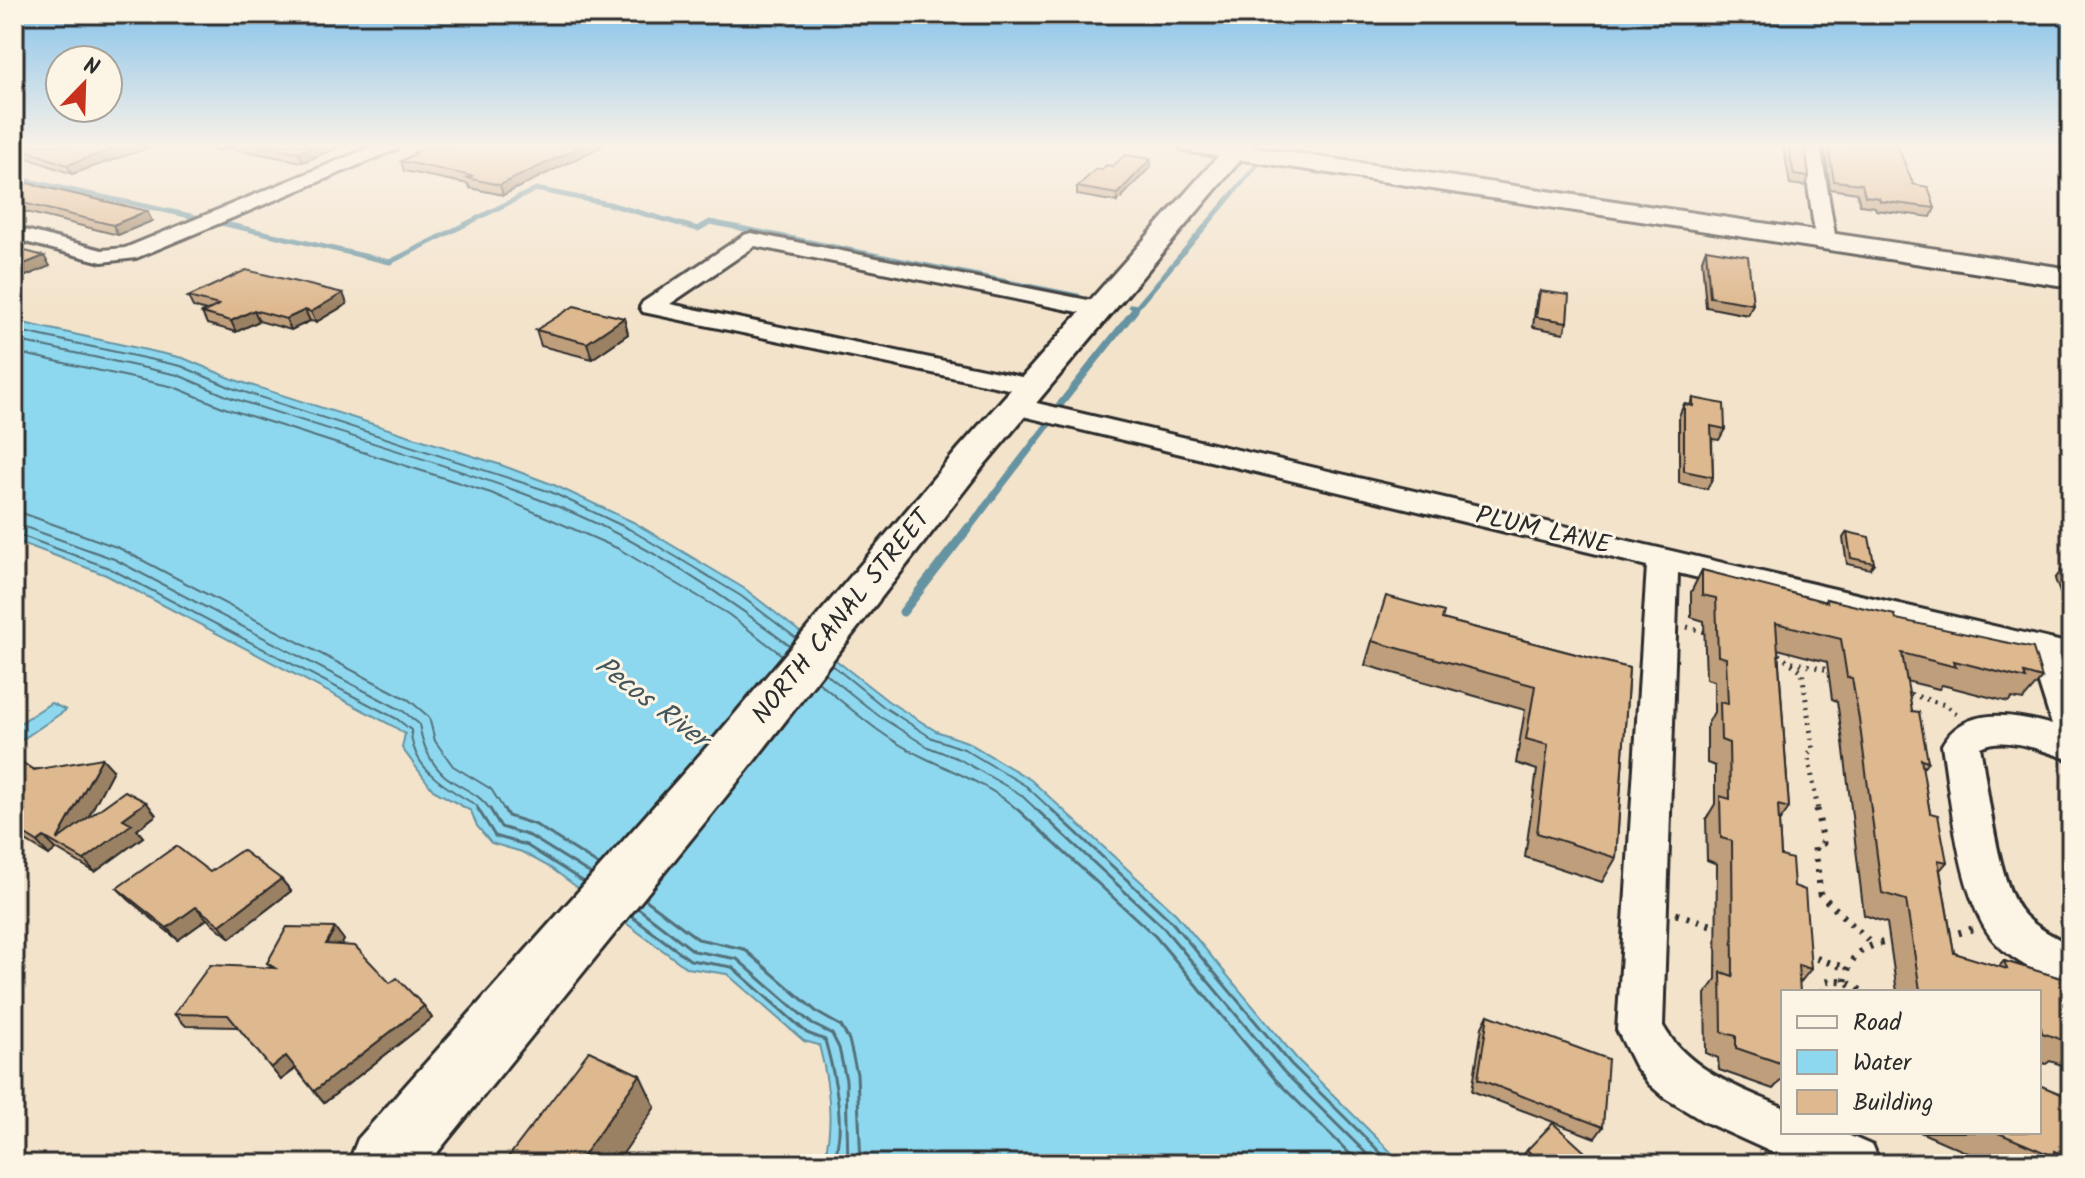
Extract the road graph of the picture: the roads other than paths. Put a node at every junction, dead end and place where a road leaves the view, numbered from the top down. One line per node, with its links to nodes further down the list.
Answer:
1 (261, 200): 5 (street)
2 (1193, 200): 8 (main road, NORTH CANAL STREET)
3 (1567, 200): 6 (main road)
4 (1820, 200): 6 (street)
5 (14, 233)
6 (1826, 241): 7 (main road)
7 (2071, 278)
8 (1098, 309): 9 (main road, NORTH CANAL STREET); 9 (street, PLUM LANE)
9 (1024, 396): 10 (street, PLUM LANE); 16 (main road, NORTH CANAL STREET)
10 (1663, 560): 11 (street, PLUM LANE); 14 (street)
11 (2058, 653): 12 (street)
12 (2068, 744): 13 (street)
13 (2071, 966)
14 (1781, 1131)
15 (1788, 1134): 17 (street)
16 (383, 1164)
17 (1855, 1164)

